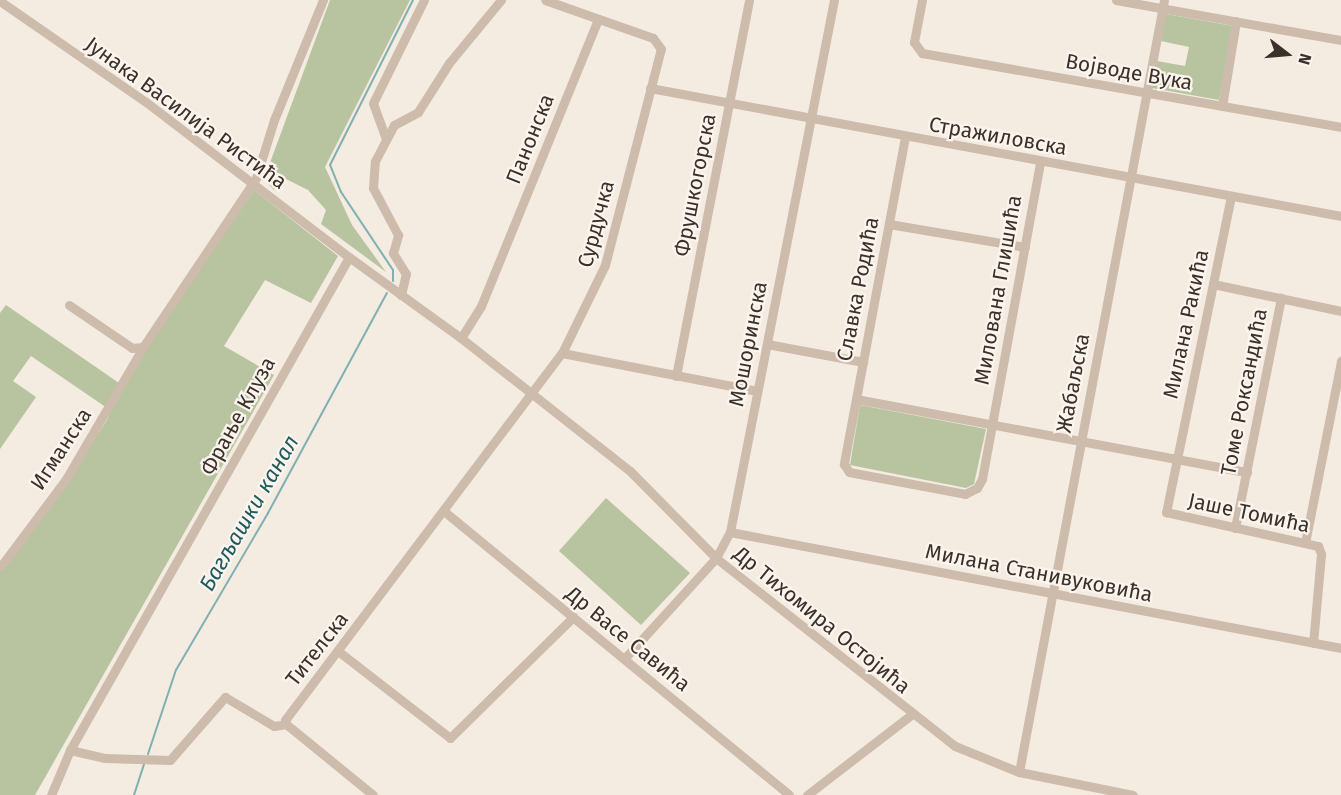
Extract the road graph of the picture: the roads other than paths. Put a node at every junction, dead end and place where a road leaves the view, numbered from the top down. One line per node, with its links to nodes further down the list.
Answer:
1 (322, 0): 26 (street, Игманска)
2 (424, 0): 20 (street)
3 (501, 0): 19 (street)
4 (545, 0): 11 (street)
5 (749, 0): 16 (street, Фрушкогорска)
6 (834, 0): 18 (street, Мошоринска)
7 (922, 0): 15 (street, Војводе Вука)
8 (1116, 0): 10 (street)
9 (0, 1): 26 (street, Јунака Василија Ристића)
10 (1163, 4): 12 (street); 15 (street, Жабаљска)
11 (598, 19): 14 (street, Сурдучка); 37 (street, Панонска)
12 (1236, 21): 13 (street); 17 (street)
13 (1341, 40)
14 (650, 88): 16 (street, Стражиловска); 40 (street, Сурдучка)
15 (1147, 93): 17 (street, Војводе Вука); 25 (street, Жабаљска)
16 (729, 104): 18 (street, Стражиловска); 43 (street, Фрушкогорска)
17 (1222, 106): 21 (street, Војводе Вука)
18 (811, 120): 22 (street, Стражиловска); 38 (street, Мошоринска)
19 (394, 125): 20 (street); 23 (street)
20 (382, 126): 23 (street)
21 (1341, 127)
22 (905, 137): 24 (street, Стражиловска); 29 (street, Славка Родића)
23 (386, 139): 33 (street)
24 (1040, 162): 25 (street, Стражиловска); 30 (street, Милована Глишића)
25 (1131, 178): 27 (street, Стражиловска); 48 (street, Жабаљска)
26 (253, 183): 31 (street, Јунака Василија Ристића); 39 (street, Игманска)
27 (1231, 196): 28 (street, Стражиловска); 32 (street, Милана Ракића)
28 (1341, 216)
29 (889, 224): 30 (street); 42 (street, Славка Родића)
30 (1025, 247): 47 (street, Милована Глишића)
31 (348, 257): 33 (street); 66 (street, Фрање Клуза)
32 (1213, 284): 34 (street); 50 (street, Милана Ракића)
33 (401, 295): 37 (street)
34 (1281, 298): 36 (street); 51 (street, Томе Роксандића)
35 (69, 305): 39 (street)
36 (1341, 311)
37 (461, 338): 45 (street)
38 (767, 344): 42 (street); 44 (street, Мошоринска)
39 (143, 347): 57 (street, Игманска)
40 (562, 353): 43 (street); 45 (street, Сурдучка)
41 (1341, 361): 55 (street)
42 (863, 362): 46 (street, Славка Родића)
43 (676, 376): 44 (street)
44 (757, 391): 54 (street, Мошоринска)
45 (533, 393): 52 (street, Тителска); 56 (street, Др Тихомира Остојића)
46 (856, 399): 47 (street); 49 (street, Славка Родића)
47 (992, 424): 48 (street); 49 (street, Милована Глишића)
48 (1080, 441): 50 (street); 58 (street, Жабаљска)
49 (847, 446)
50 (1176, 459): 51 (street); 53 (street, Јаше Томића)
51 (1246, 472): 53 (street, Томе Роксандића)
52 (445, 512): 59 (street, Др Васе Савића); 62 (street, Тителска)
53 (1235, 528): 55 (street, Јаше Томића)
54 (730, 532): 56 (street, Мошоринска); 58 (street, Милана Станивуковића)
55 (1305, 543): 60 (street, Јаше Томића)
56 (716, 558): 63 (street, Мошоринска); 64 (street, Др Тихомира Остојића)
57 (1, 566)
58 (1052, 594): 60 (street, Милана Станивуковића); 67 (street, Жабаљска)
59 (573, 617): 62 (street); 63 (street, Др Васе Савића)
60 (1313, 643): 61 (street, Милана Станивуковића)
61 (1341, 648)
62 (338, 651): 65 (street, Тителска)
63 (624, 659): 71 (street, Др Васе Савића)
64 (912, 714): 67 (street, Др Тихомира Остојића); 72 (street)
65 (286, 724): 66 (street); 70 (street)
66 (70, 750): 69 (street, Фрање Клуза)
67 (1019, 772): 68 (street, Др Тихомира Остојића)
68 (1111, 793): 73 (street, Др Тихомира Остојића)
69 (51, 795)
70 (373, 795)
71 (789, 795)
72 (807, 795)
73 (1133, 795)

